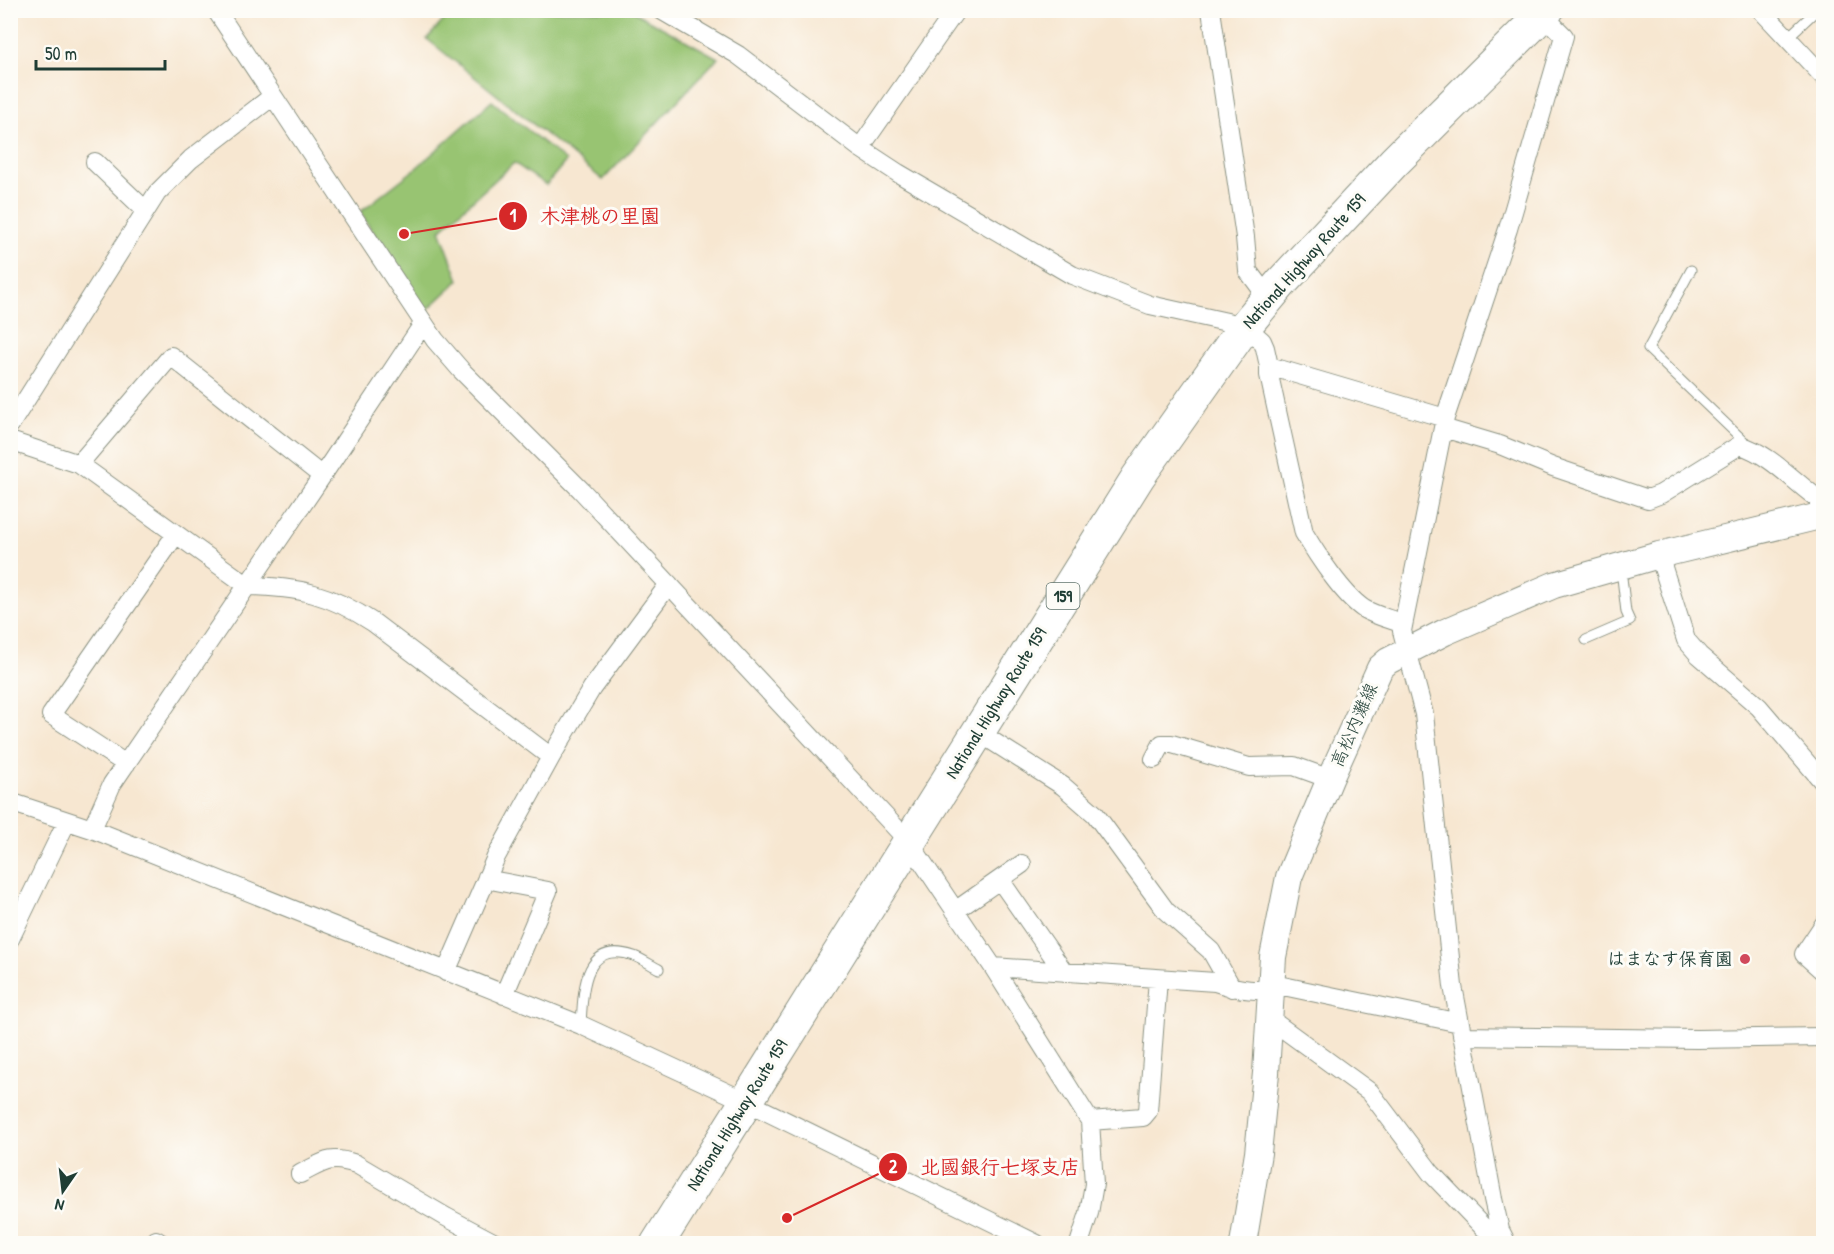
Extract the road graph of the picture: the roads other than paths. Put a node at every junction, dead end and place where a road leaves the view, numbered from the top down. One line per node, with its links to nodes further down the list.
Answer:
1 (216, 10): 10 (street)
2 (661, 10): 11 (street)
3 (956, 10): 11 (street)
4 (1210, 10): 15 (street)
5 (1761, 10): 8 (street)
6 (1817, 10): 8 (lane)
7 (1545, 13): 15 (highway, National Highway Route 159 / 159); 19 (street)
8 (1786, 39): 9 (street)
9 (1824, 77)
10 (273, 96): 13 (street); 16 (street)
11 (860, 148): 17 (street)
12 (95, 162): 13 (street)
13 (154, 206): 20 (street)
14 (1691, 270): 22 (lane)
15 (1268, 298): 17 (highway, National Highway Route 159 / 159)
16 (423, 324): 24 (street); 30 (street)
17 (1245, 326): 18 (street); 35 (highway, National Highway Route 159 / 159)
18 (1269, 366): 19 (street); 32 (street)
19 (1444, 423): 22 (street); 32 (street)
20 (10, 425)
21 (10, 441): 23 (street)
22 (1754, 449): 25 (street)
23 (79, 464): 24 (street); 27 (street)
24 (322, 476): 31 (street)
25 (1824, 502)
26 (1824, 515): 28 (main road, 高松内灘線)
27 (176, 534): 31 (street); 38 (street)
28 (1659, 555): 29 (main road, 高松内灘線); 40 (street)
29 (1620, 566): 33 (lane); 34 (main road, 高松内灘線)
30 (669, 584): 36 (street); 44 (street)
31 (248, 586): 36 (street); 38 (street)
32 (1403, 624): 34 (street)
33 (1586, 640)
34 (1407, 651): 39 (main road, 高松内灘線); 62 (street)
35 (978, 732): 44 (highway, National Highway Route 159 / 159); 57 (street)
36 (551, 757): 46 (street)
37 (1154, 759): 39 (street)
38 (126, 764): 43 (street)
39 (1330, 779): 58 (main road, 高松内灘線)
40 (1824, 783)
41 (10, 802): 42 (street)
42 (67, 821): 43 (street); 50 (street)
43 (92, 829): 53 (street)
44 (909, 842): 48 (street); 64 (highway, National Highway Route 159 / 159)
45 (1022, 864): 47 (street)
46 (488, 877): 53 (street); 59 (street)
47 (1000, 880): 48 (street); 54 (street)
48 (955, 911): 51 (street)
49 (1824, 924): 55 (street)
50 (10, 939)
51 (993, 967): 54 (street); 65 (street)
52 (659, 969): 61 (lane)
53 (446, 972): 59 (street)
54 (1064, 972): 56 (street)
55 (1824, 972)
56 (1158, 979): 57 (street); 65 (street)
57 (1224, 985): 58 (street)
58 (1271, 990): 60 (main road, 高松内灘線); 62 (street)
59 (504, 995): 61 (street)
60 (1269, 1022): 67 (street); 72 (main road, 高松内灘線)
61 (581, 1025): 64 (street)
62 (1461, 1030): 63 (street); 67 (street)
63 (1824, 1037)
64 (745, 1101): 69 (highway, National Highway Route 159 / 159); 70 (street)
65 (1090, 1121): 71 (street)
66 (300, 1174): 68 (street)
67 (1504, 1237)
68 (497, 1244)
69 (657, 1244)
70 (1037, 1244)
71 (1079, 1244)
72 (1243, 1244)

